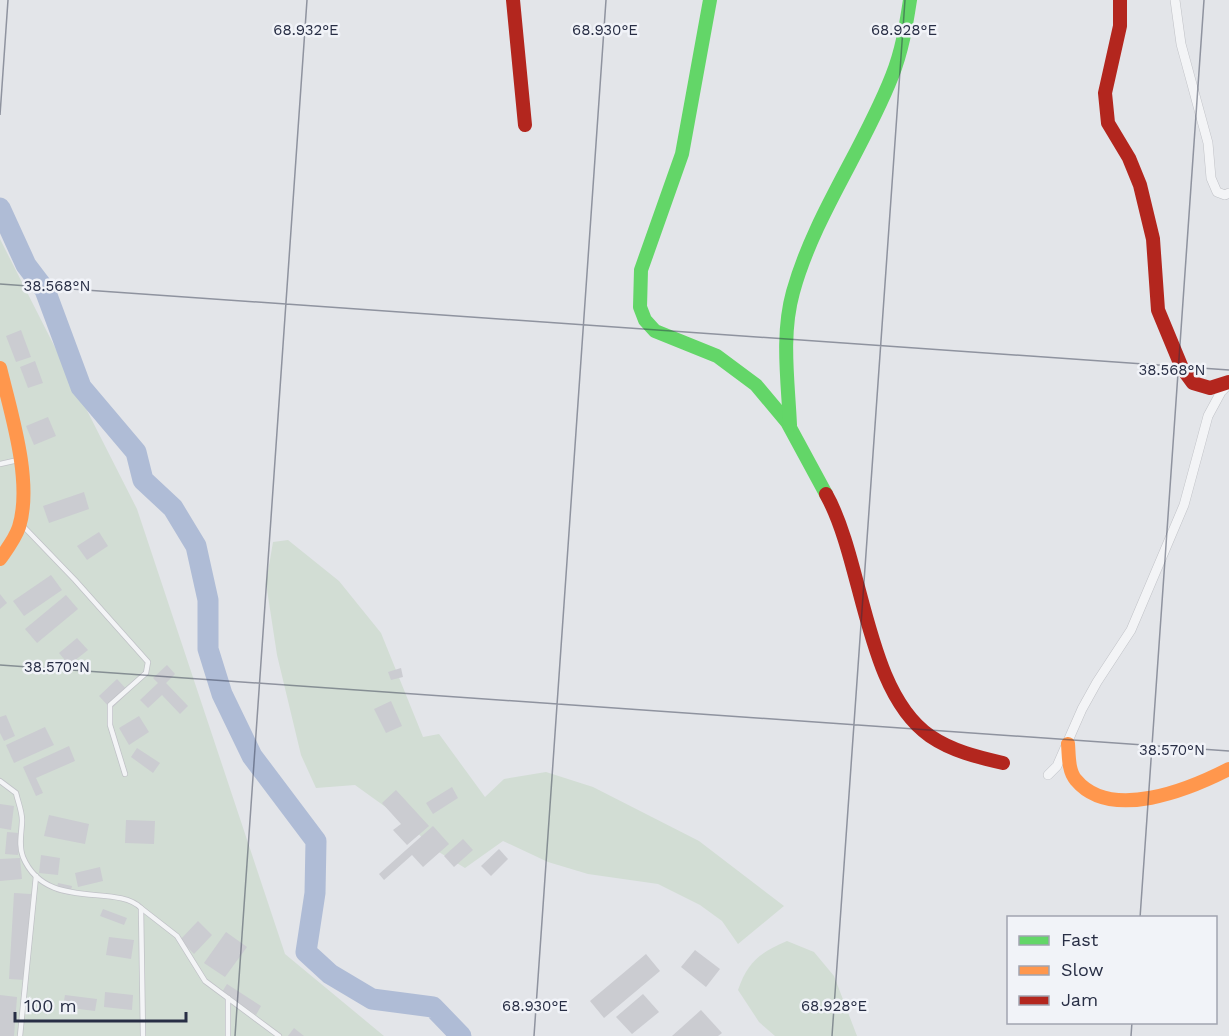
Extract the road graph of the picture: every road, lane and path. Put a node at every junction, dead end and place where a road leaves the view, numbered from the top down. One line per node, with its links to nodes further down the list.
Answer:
1 (513, 0): 6 (street)
2 (710, 0): 11 (street)
3 (910, 0): 11 (street)
4 (1120, 0): 9 (street)
5 (1175, 0): 7 (street)
6 (525, 125)
7 (1229, 193)
8 (0, 368): 10 (street)
9 (1229, 383): 16 (street)
10 (3, 391): 12 (street)
11 (790, 427): 17 (street)
12 (18, 460): 13 (lane); 14 (street)
13 (0, 464)
14 (20, 524): 15 (street); 19 (lane)
15 (0, 559)
16 (1068, 744): 18 (street); 20 (street)
17 (1003, 763)
18 (1229, 769)
19 (125, 774)
20 (1048, 775)
21 (0, 781): 22 (lane)
22 (36, 876): 23 (lane); 25 (lane)
23 (141, 908): 24 (lane); 26 (lane)
24 (228, 998): 27 (lane); 28 (lane)
25 (20, 1036)
26 (143, 1036)
27 (228, 1036)
28 (279, 1036)

